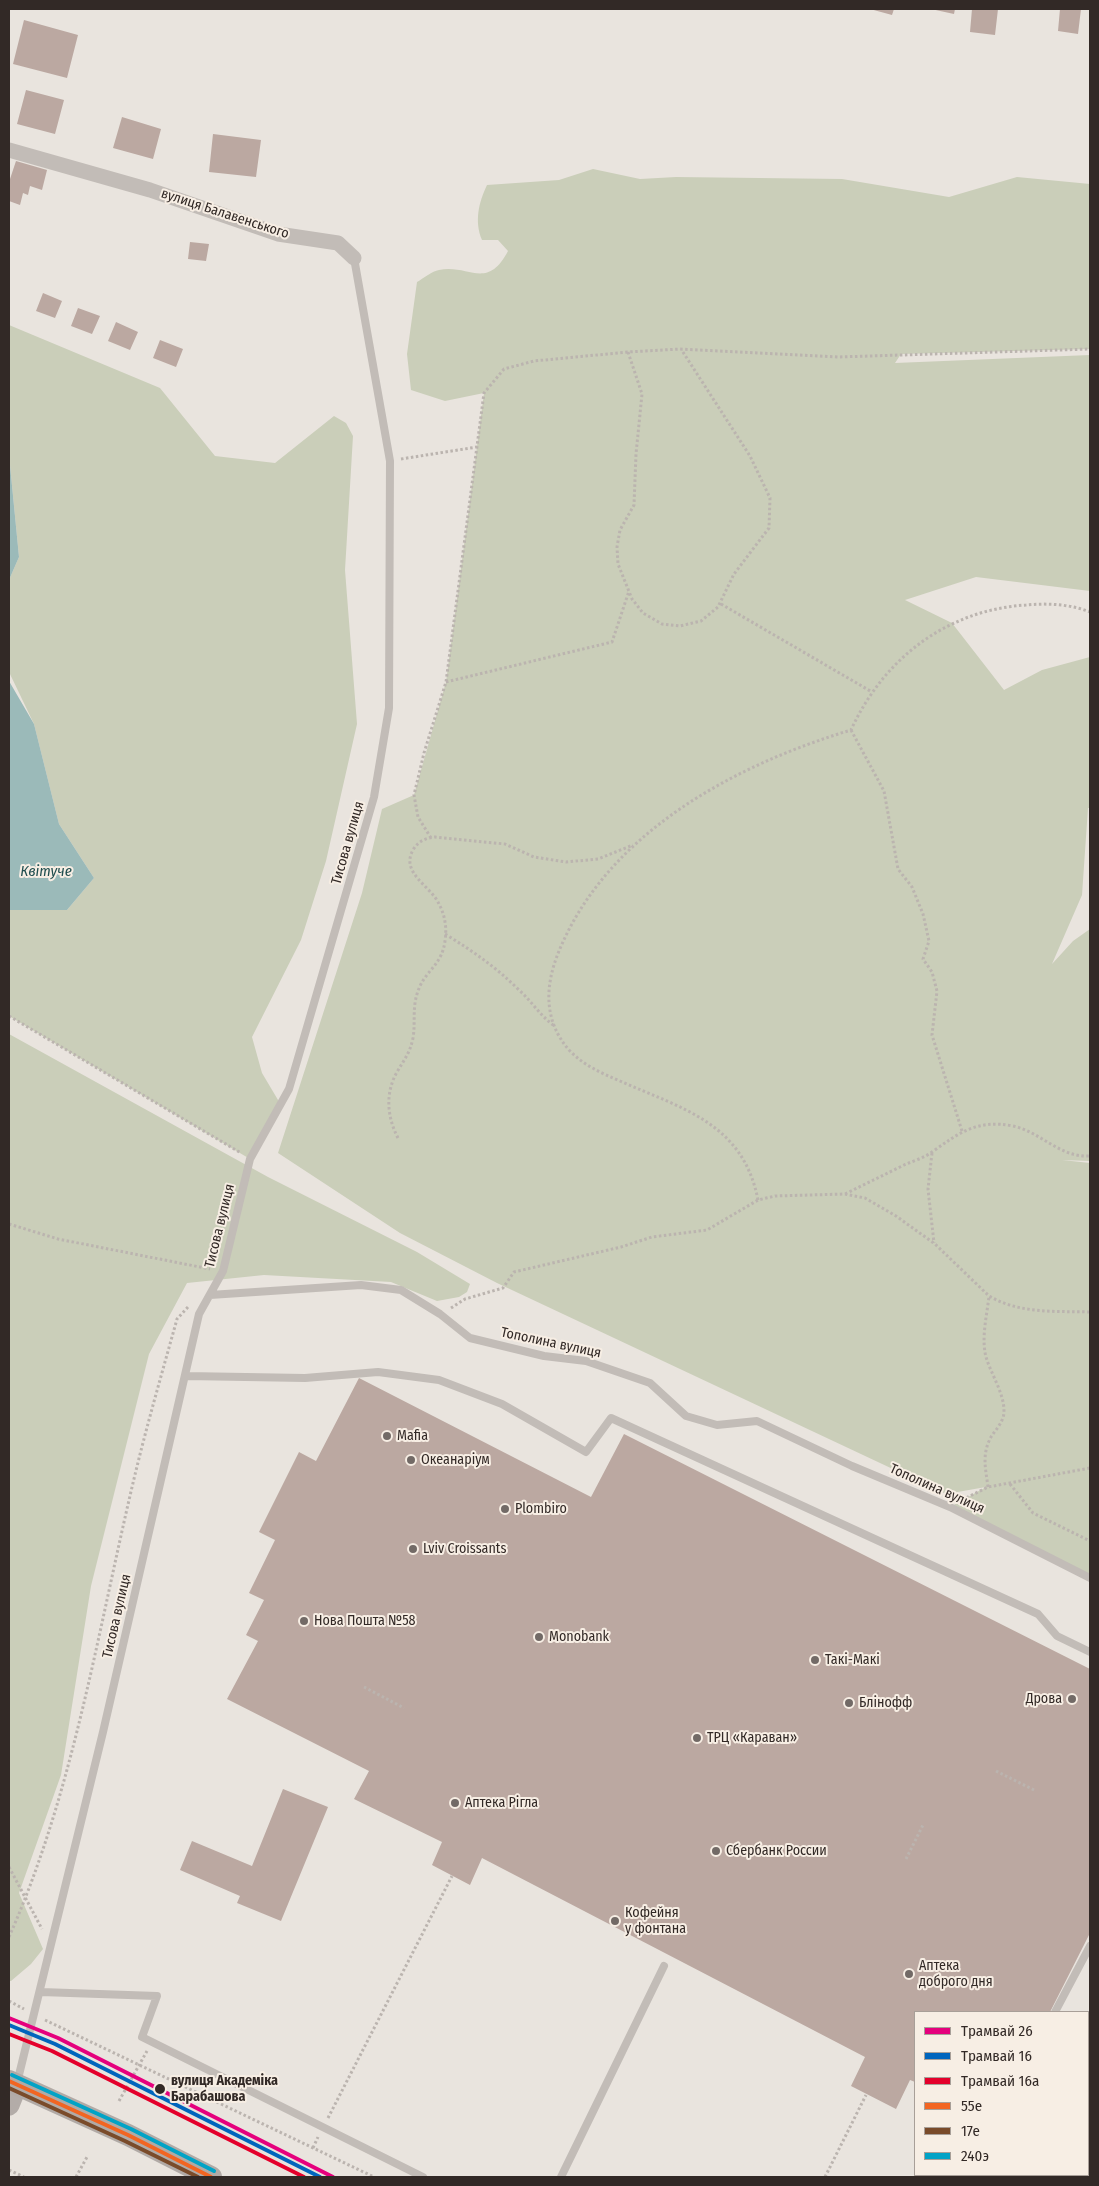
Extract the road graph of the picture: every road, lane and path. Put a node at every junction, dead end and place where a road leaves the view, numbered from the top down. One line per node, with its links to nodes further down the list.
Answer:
1 (9, 150): 2 (street, вулиця Балавенського)
2 (354, 258): 7 (lane, вулиця Балавенського)
3 (680, 349): 4 (path); 5 (path); 9 (path)
4 (1090, 349)
5 (628, 352): 6 (path); 8 (path)
6 (477, 448): 7 (path); 11 (path)
7 (390, 461): 23 (lane, Тисова вулиця)
8 (629, 591): 9 (path); 11 (path)
9 (721, 604): 12 (path)
10 (1090, 612): 12 (path)
11 (446, 682): 14 (path)
12 (872, 692): 13 (path)
13 (852, 730): 15 (path); 19 (path)
14 (431, 838): 15 (path); 16 (path)
15 (638, 842): 18 (path)
16 (446, 934): 18 (path); 20 (path)
17 (9, 1016): 23 (path)
18 (554, 1026): 25 (path)
19 (962, 1131): 21 (path); 22 (path)
20 (398, 1138)
21 (932, 1152): 24 (path); 27 (path)
22 (1090, 1156)
23 (250, 1159): 28 (lane, Тисова вулиця)
24 (845, 1194): 25 (path); 27 (path)
25 (758, 1200): 33 (path)
26 (9, 1224): 28 (path)
27 (934, 1244): 30 (path)
28 (223, 1271): 29 (lane, Тисова вулиця)
29 (210, 1295): 33 (lane, Тополина вулиця); 34 (lane, Тисова вулиця)
30 (989, 1296): 32 (path); 37 (path)
31 (190, 1305): 50 (path)
32 (1090, 1312)
33 (440, 1314): 38 (lane, Тополина вулиця)
34 (186, 1376): 41 (lane); 53 (lane, Тисова вулиця)
35 (1090, 1468): 36 (path)
36 (1010, 1484): 37 (path); 39 (path)
37 (988, 1486): 38 (path)
38 (950, 1506): 40 (lane, Тополина вулиця)
39 (1090, 1541)
40 (1090, 1578)
41 (1090, 1652)
42 (364, 1687): 43 (path)
43 (404, 1708)
44 (996, 1771): 45 (path)
45 (1036, 1791)
46 (923, 1824): 47 (path)
47 (906, 1859)
48 (9, 1868): 50 (path)
49 (452, 1876): 63 (path)
50 (26, 1898): 51 (path); 53 (path)
51 (9, 1937)
52 (1090, 1946): 56 (lane)
53 (51, 1948): 55 (lane, Тисова вулиця)
54 (664, 1966): 72 (lane)
55 (40, 1992): 57 (lane, Тисова вулиця); 58 (lane)
56 (1056, 2011)
57 (35, 2015): 59 (path); 60 (lane, Тисова вулиця)
58 (152, 2042): 59 (path); 63 (lane)
59 (140, 2065): 62 (path); 64 (path)
60 (11, 2090): 69 (main road)
61 (866, 2095): 73 (path)
62 (119, 2101)
63 (323, 2127): 64 (path); 71 (lane)
64 (313, 2148): 70 (path)
65 (87, 2156): 68 (path)
66 (9, 2170): 67 (path)
67 (24, 2177)
68 (76, 2177)
69 (211, 2177)
70 (374, 2177)
71 (424, 2177)
72 (561, 2177)
73 (824, 2177)

